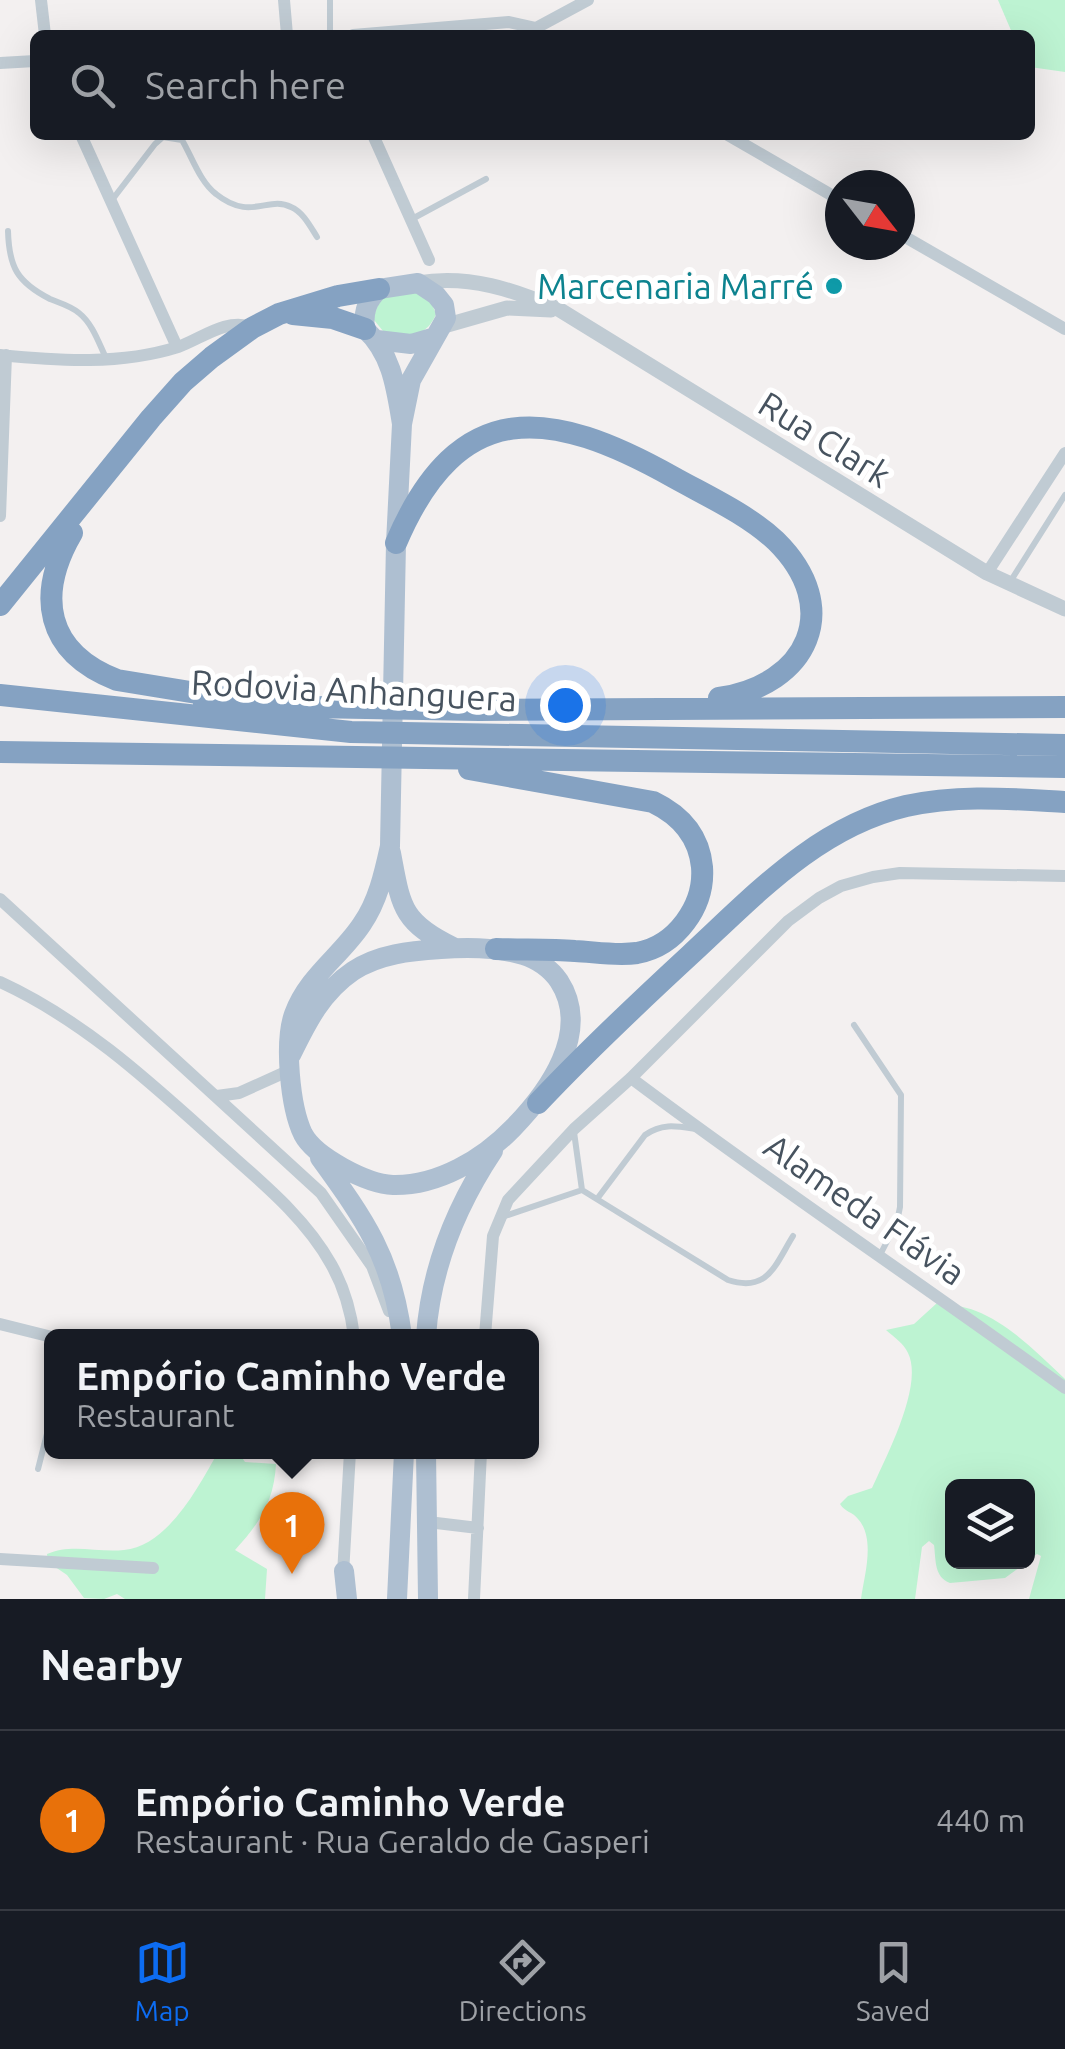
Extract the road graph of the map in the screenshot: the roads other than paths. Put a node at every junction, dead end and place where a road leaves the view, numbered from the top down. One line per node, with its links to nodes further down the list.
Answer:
1 (42, 0): 6 (street)
2 (284, 0): 7 (street)
3 (330, 0): 8 (lane)
4 (588, 0): 5 (street)
5 (536, 28): 9 (street); 10 (street)
6 (44, 30)
7 (287, 30)
8 (330, 30)
9 (413, 30)
10 (541, 30)
11 (30, 61): 12 (street)
12 (0, 63)
13 (83, 140): 20 (street)
14 (158, 140): 20 (lane)
15 (182, 140): 23 (lane)
16 (376, 140): 21 (street)
17 (737, 140): 19 (street)
18 (486, 180): 21 (lane)
19 (825, 191)
20 (112, 201): 34 (street)
21 (411, 219): 25 (street)
22 (8, 231): 36 (lane)
23 (317, 237)
24 (915, 243): 31 (street)
25 (430, 260)
26 (418, 283): 27 (main road); 28 (street, Rua Clark); 32 (main road)
27 (379, 289): 29 (highway); 33 (main road)
28 (560, 310): 32 (street, Rua Clark); 43 (street, Rua Clark)
29 (279, 314): 30 (highway); 33 (highway)
30 (252, 328): 34 (street); 39 (highway)
31 (1065, 329)
32 (440, 332): 33 (main road); 37 (main road)
33 (371, 334): 37 (main road)
34 (178, 347): 36 (street)
35 (3, 355): 36 (street); 41 (street)
36 (108, 361)
37 (402, 424): 42 (main road)
38 (1065, 453): 43 (street)
39 (114, 467): 45 (highway); 48 (highway)
40 (1065, 495): 44 (lane)
41 (0, 516)
42 (396, 543): 51 (highway); 57 (main road)
43 (987, 573): 44 (street, Rua Clark)
44 (1009, 583): 46 (street, Rua Clark)
45 (0, 605)
46 (1065, 609)
47 (0, 695): 49 (highway, Rodovia Anhanguera)
48 (299, 706): 49 (highway); 51 (highway)
49 (98, 707): 52 (highway, Rodovia Anhanguera)
50 (1065, 707): 51 (highway)
51 (647, 708)
52 (1065, 746)
53 (0, 752): 54 (highway, Rodovia Anhanguera)
54 (358, 755): 55 (highway, Rodovia Anhanguera); 61 (highway)
55 (1065, 766)
56 (1065, 802): 67 (highway)
57 (390, 837): 60 (main road); 64 (main road)
58 (1065, 876): 65 (street)
59 (0, 899): 66 (street)
60 (456, 948): 61 (main road); 64 (main road)
61 (496, 950): 67 (main road)
62 (0, 982): 78 (street)
63 (854, 1026): 76 (lane)
64 (291, 1063): 66 (street); 70 (main road)
65 (631, 1078): 68 (street); 69 (street, Alameda Flávia)
66 (217, 1096): 79 (street)
67 (538, 1102): 71 (main road)
68 (574, 1129): 72 (lane); 74 (street)
69 (700, 1130): 73 (lane); 76 (street, Alameda Flávia)
70 (304, 1136): 71 (main road); 80 (main road)
71 (500, 1142): 81 (main road)
72 (582, 1190): 73 (lane); 74 (lane)
73 (596, 1199): 75 (lane)
74 (498, 1218): 82 (street)
75 (793, 1236)
76 (880, 1255): 84 (street, Alameda Flávia)
77 (0, 1324): 83 (street)
78 (352, 1329)
79 (398, 1329)
80 (401, 1329)
81 (427, 1329)
82 (486, 1329)
83 (44, 1335)
84 (1065, 1388)
85 (44, 1445): 90 (lane)
86 (350, 1459): 95 (street)
87 (404, 1459): 97 (main road)
88 (426, 1459): 91 (main road)
89 (481, 1459): 92 (street)
90 (38, 1469)
91 (428, 1522): 92 (street); 98 (main road)
92 (478, 1528): 99 (street)
93 (0, 1559): 94 (street)
94 (153, 1568)
95 (344, 1571): 96 (main road)
96 (344, 1599)
97 (396, 1599)
98 (428, 1599)
99 (474, 1599)

